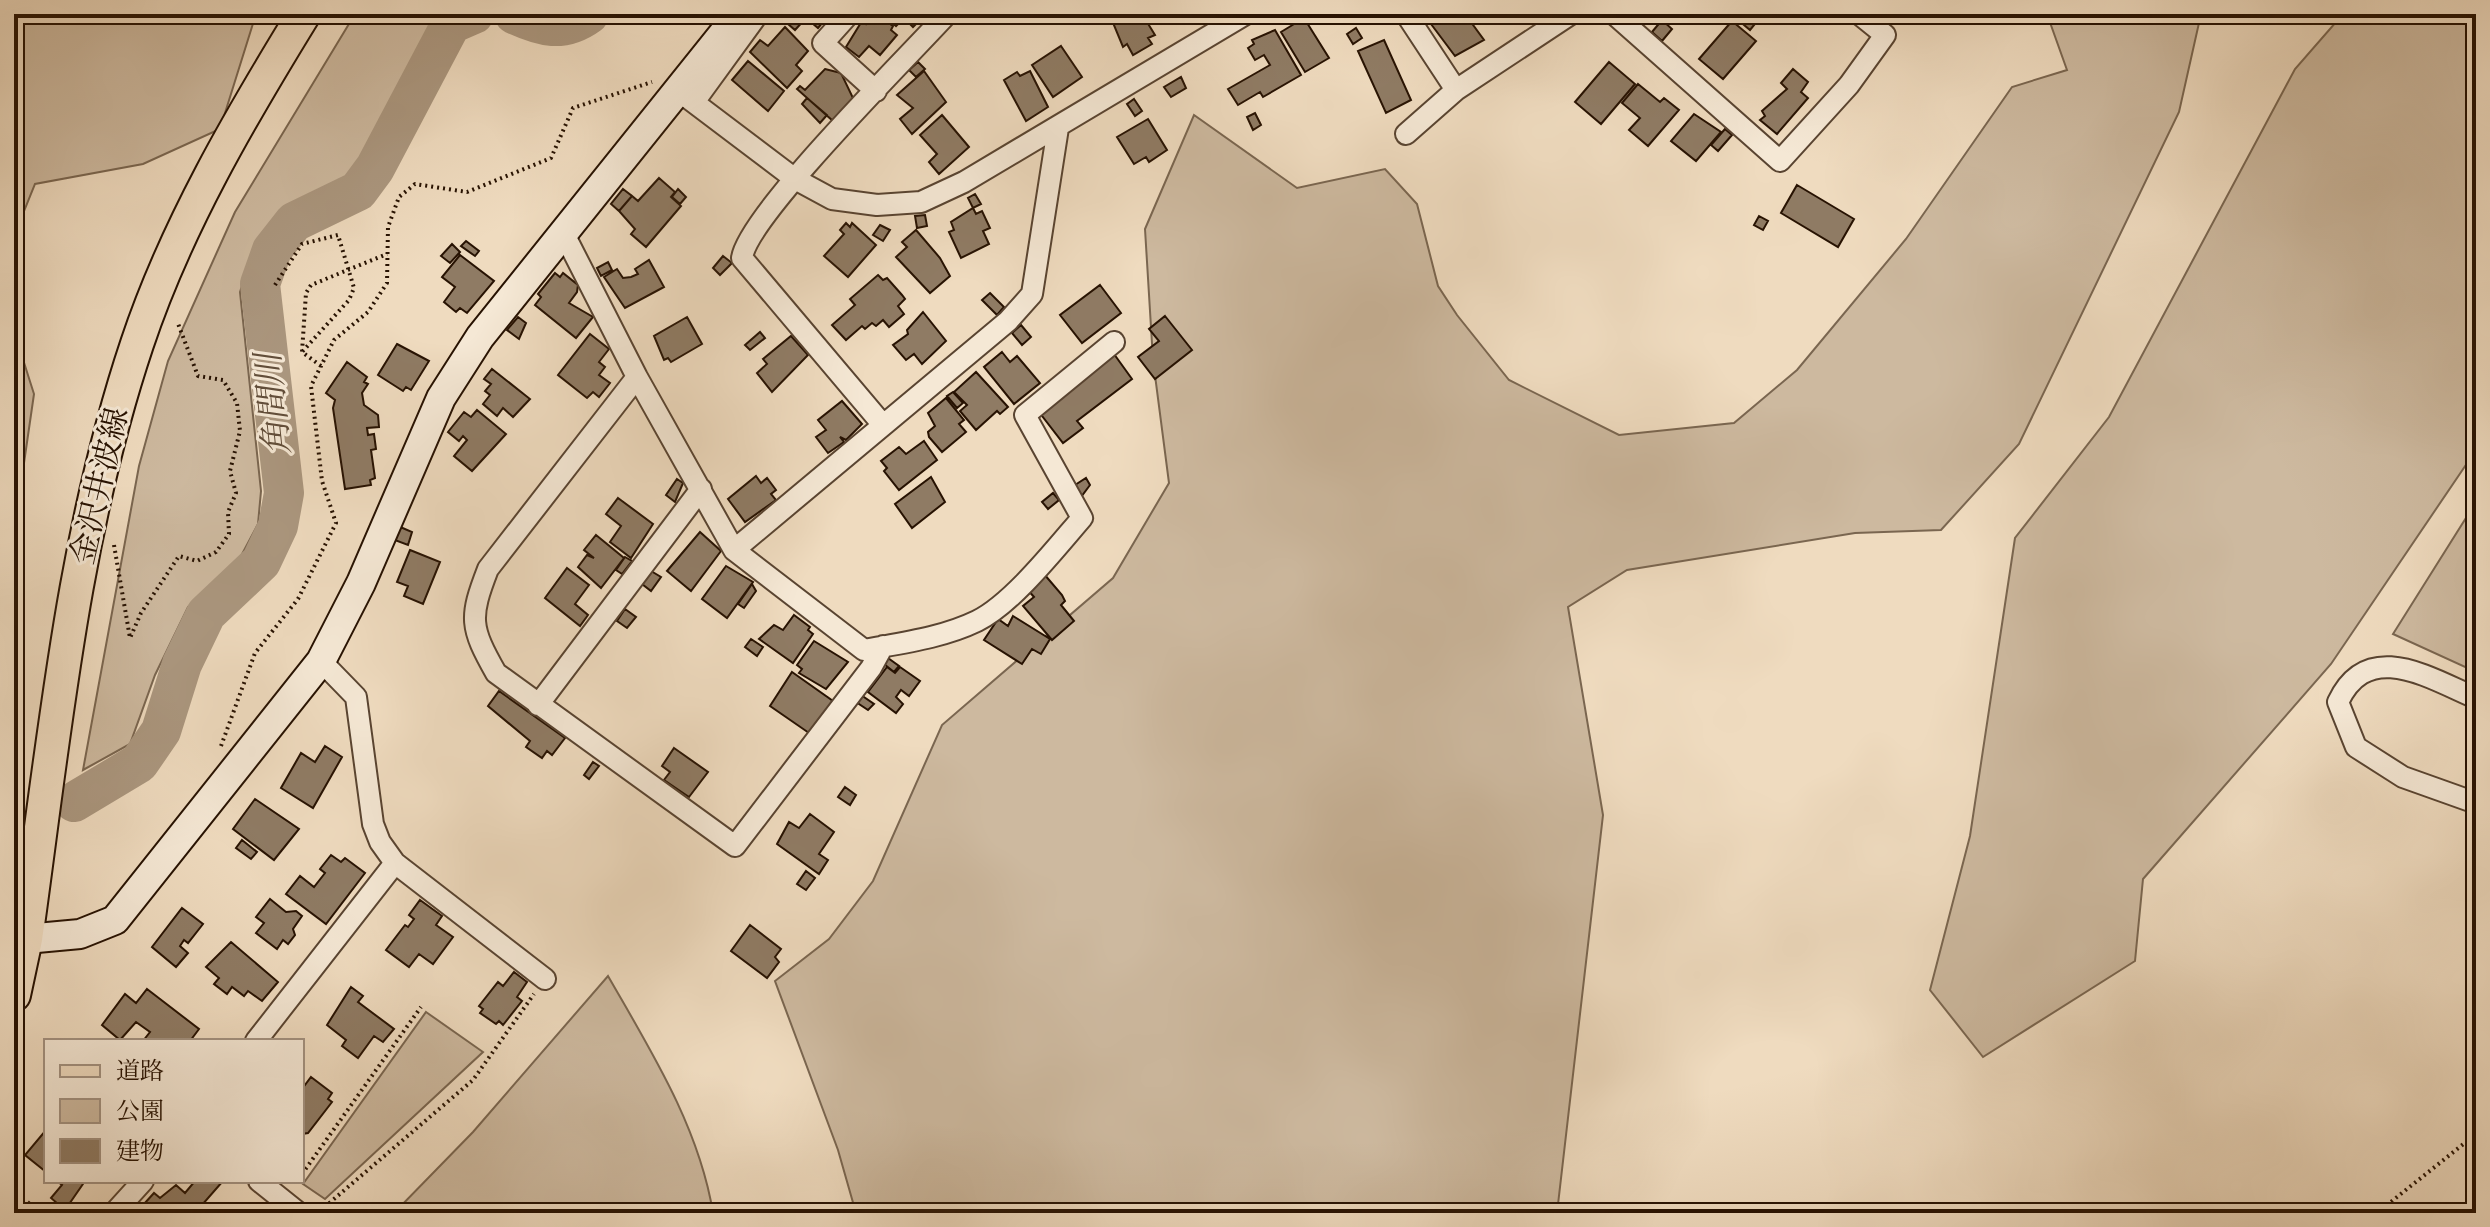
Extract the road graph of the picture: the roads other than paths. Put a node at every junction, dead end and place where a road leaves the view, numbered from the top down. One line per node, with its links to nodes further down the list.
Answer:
1 (304, 14): 29 (main road, 金沢井波線)
2 (739, 14): 13 (street)
3 (758, 14): 13 (street)
4 (849, 14): 12 (street)
5 (947, 14): 12 (street)
6 (1246, 14): 14 (street)
7 (1406, 14): 11 (street)
8 (1571, 14): 11 (street)
9 (1614, 14): 10 (street)
10 (1859, 14)
11 (1456, 90): 15 (street)
12 (876, 91): 16 (street)
13 (679, 92): 16 (street); 17 (street)
14 (1058, 128): 16 (street); 20 (street)
15 (1406, 134)
16 (795, 179): 20 (street)
17 (563, 232): 19 (street); 24 (street)
18 (1114, 342): 23 (street)
19 (637, 377): 21 (street); 26 (street)
20 (883, 425): 22 (street)
21 (701, 489): 22 (street); 26 (street)
22 (734, 550): 23 (street)
23 (883, 646): 26 (street)
24 (321, 661): 28 (street); 29 (street)
25 (2476, 698): 27 (street)
26 (538, 705)
27 (2476, 803)
28 (395, 863): 30 (street); 32 (street)
29 (26, 939): 31 (main road, 金沢井波線)
30 (545, 979)
31 (14, 995)
32 (258, 1039)
33 (141, 1183): 35 (street)
34 (262, 1183): 36 (street)
35 (114, 1213)
36 (299, 1213)

